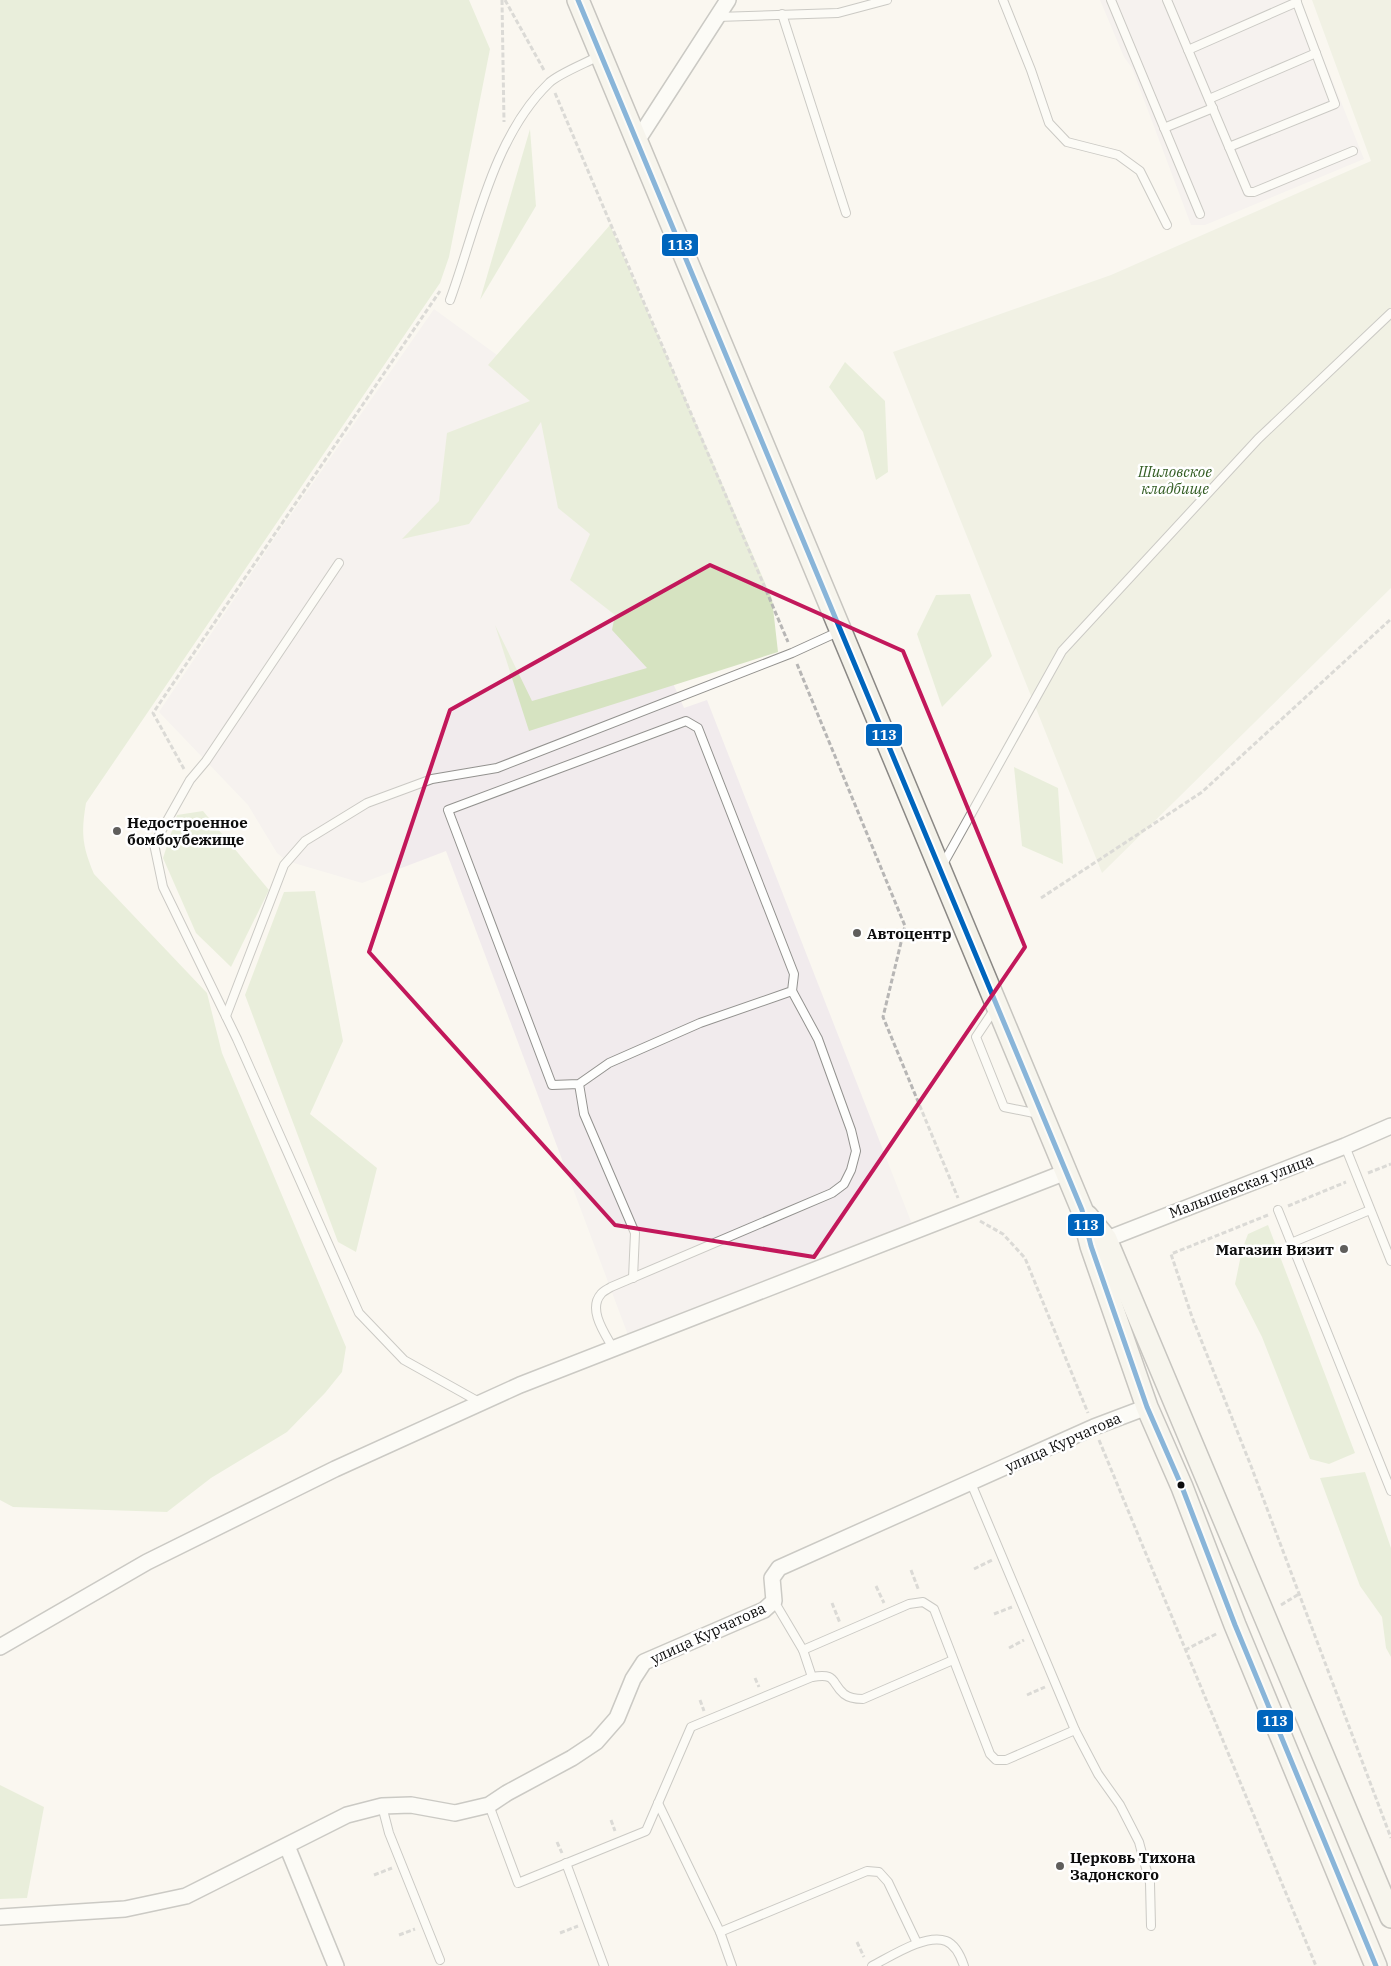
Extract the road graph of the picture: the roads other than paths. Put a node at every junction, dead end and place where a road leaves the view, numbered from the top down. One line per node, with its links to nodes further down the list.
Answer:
1 (578, 0): 12 (street)
2 (728, 0): 9 (street)
3 (887, 0): 8 (lane)
4 (1003, 0): 21 (lane)
5 (1111, 0): 15 (lane)
6 (1168, 0): 10 (lane)
7 (1296, 1): 10 (lane); 11 (lane)
8 (782, 14): 9 (lane); 19 (lane)
9 (717, 17): 16 (street)
10 (1188, 50): 13 (lane)
11 (1316, 54): 13 (lane); 17 (lane)
12 (601, 55): 16 (street); 22 (lane)
13 (1209, 99): 14 (lane)
14 (1213, 108): 15 (lane); 17 (lane)
15 (1164, 128): 20 (lane)
16 (637, 141): 25 (street)
17 (1229, 147): 18 (lane)
18 (1353, 151)
19 (846, 213)
20 (1200, 214)
21 (1167, 225)
22 (450, 300)
23 (1391, 313): 26 (lane)
24 (339, 563): 29 (lane)
25 (840, 630): 26 (street); 29 (lane)
26 (940, 870): 28 (street)
27 (792, 992): 30 (lane); 30 (lane); 40 (lane)
28 (997, 1006): 31 (street); 31 (lane)
29 (226, 1016): 42 (lane)
30 (579, 1084): 40 (lane)
31 (1042, 1115): 34 (street)
32 (1391, 1126): 33 (street, Малышевская улица)
33 (1345, 1146): 36 (lane); 37 (street, Малышевская улица)
34 (1066, 1172): 37 (street); 41 (street)
35 (1278, 1210): 38 (lane)
36 (1370, 1210): 38 (lane); 39 (lane)
37 (1099, 1243): 43 (street); 58 (street)
38 (1291, 1243): 45 (lane)
39 (1391, 1261)
40 (633, 1278): 41 (lane)
41 (614, 1350): 42 (street)
42 (481, 1403): 47 (street)
43 (1147, 1407): 44 (street, улица Курчатова); 68 (street)
44 (970, 1483): 46 (street, улица Курчатова); 51 (lane)
45 (1391, 1491)
46 (774, 1601): 48 (lane); 53 (street, улица Курчатова)
47 (0, 1647)
48 (803, 1650): 49 (lane); 50 (lane)
49 (954, 1660): 50 (lane); 51 (lane)
50 (812, 1678): 52 (lane)
51 (1075, 1730): 59 (lane)
52 (658, 1803): 56 (lane); 60 (lane)
53 (489, 1805): 54 (street, улица Курчатова); 56 (lane)
54 (382, 1806): 55 (street, улица Курчатова); 62 (lane)
55 (287, 1846): 57 (street, улица Курчатова); 63 (street)
56 (566, 1864): 64 (lane)
57 (0, 1917)
58 (1391, 1917)
59 (1151, 1926)
60 (720, 1932): 61 (lane); 65 (lane)
61 (917, 1944): 66 (lane); 67 (lane)
62 (440, 1960)
63 (336, 1966)
64 (604, 1966)
65 (732, 1966)
66 (872, 1966)
67 (964, 1966)
68 (1376, 1966)

